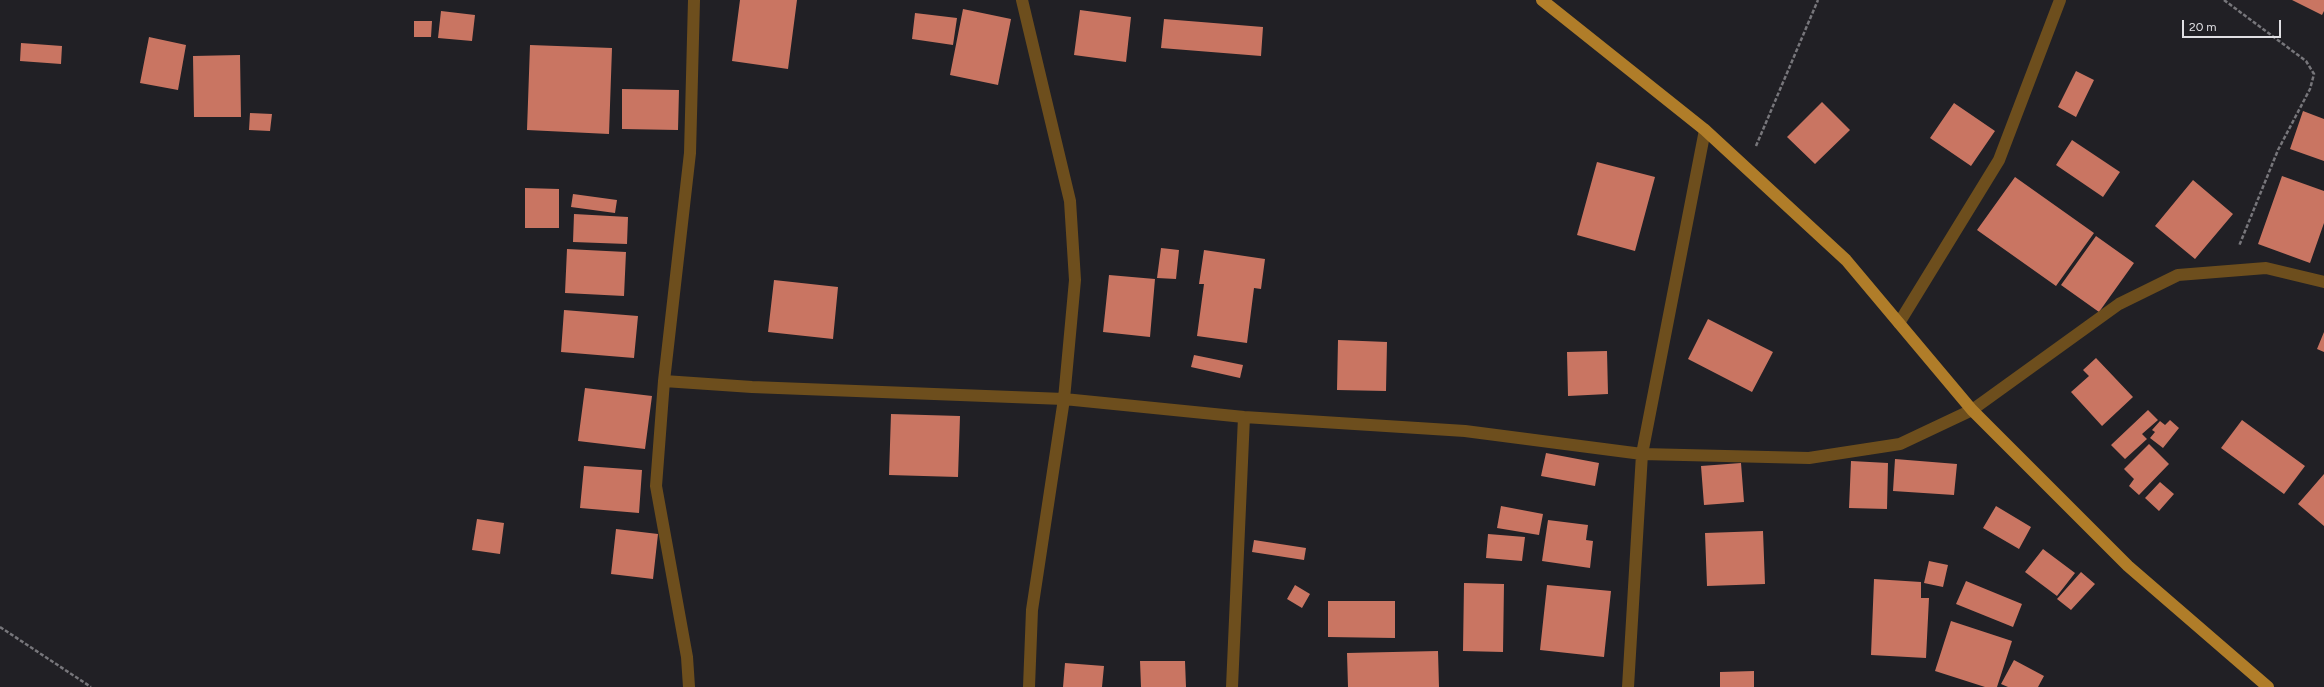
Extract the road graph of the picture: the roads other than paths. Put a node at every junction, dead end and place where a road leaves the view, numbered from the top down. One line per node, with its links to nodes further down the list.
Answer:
1 (694, 0): 8 (street)
2 (1022, 0): 9 (street)
3 (1542, 0): 5 (main road)
4 (2060, 0): 7 (street)
5 (1705, 130): 7 (main road); 12 (street)
6 (2324, 282): 10 (street)
7 (1899, 323): 10 (main road)
8 (664, 381): 9 (street); 13 (street)
9 (1064, 399): 11 (street); 14 (street)
10 (1972, 410): 12 (street); 17 (main road)
11 (1244, 417): 12 (street); 15 (street)
12 (1642, 454): 16 (street)
13 (689, 687)
14 (1029, 687)
15 (1232, 687)
16 (1628, 687)
17 (2268, 687)

